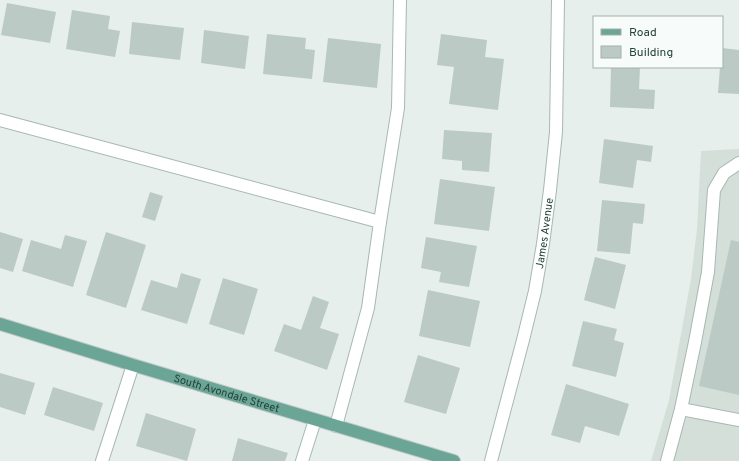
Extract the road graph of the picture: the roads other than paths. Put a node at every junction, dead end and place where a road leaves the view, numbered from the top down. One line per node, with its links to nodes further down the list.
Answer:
1 (400, 0): 5 (street)
2 (558, 0): 15 (street, James Avenue)
3 (0, 120): 5 (street)
4 (739, 163): 8 (street)
5 (380, 222): 11 (street)
6 (0, 324): 7 (main road, South Avondale Street)
7 (133, 365): 9 (main road, South Avondale Street); 12 (street)
8 (681, 409): 10 (street); 16 (street)
9 (314, 420): 11 (main road, South Avondale Street); 13 (street)
10 (739, 420)
11 (336, 426): 14 (main road, South Avondale Street)
12 (102, 461)
13 (302, 461)
14 (454, 461)
15 (490, 461)
16 (667, 461)

